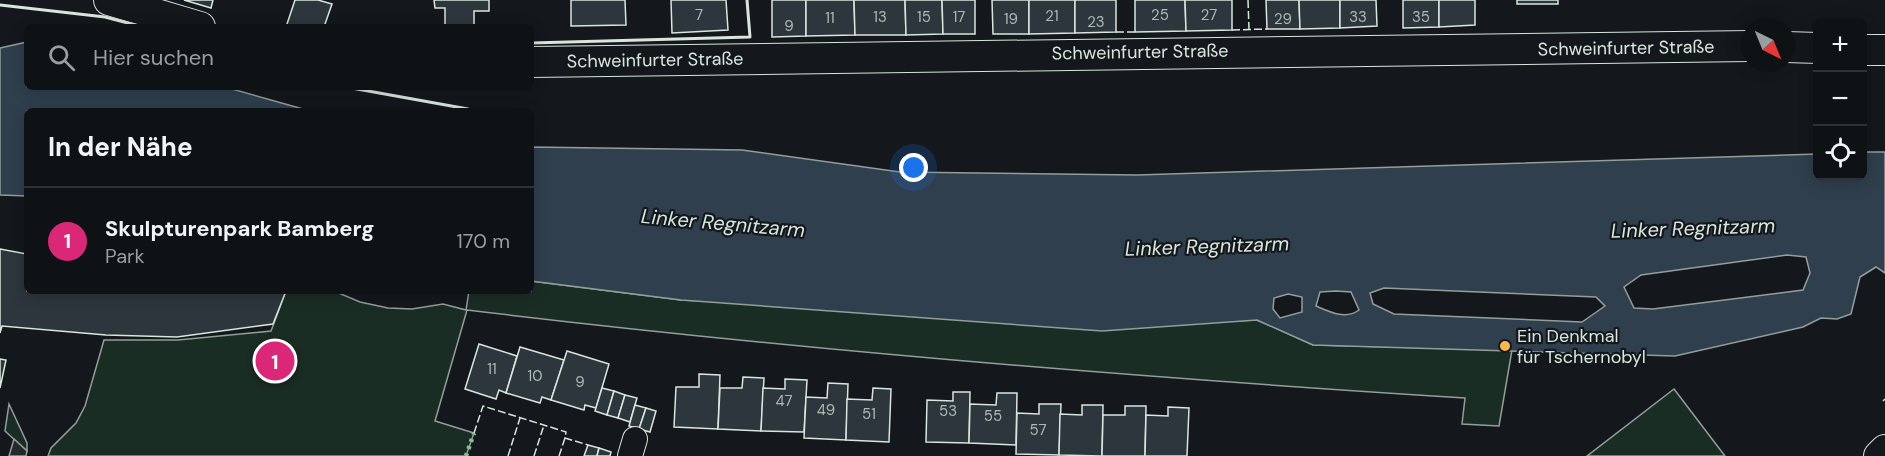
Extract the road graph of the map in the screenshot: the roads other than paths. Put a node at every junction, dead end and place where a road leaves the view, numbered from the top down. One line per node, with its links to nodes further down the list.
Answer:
1 (109, 0): 2 (street)
2 (190, 24)
3 (1741, 46): 8 (street, Schweinfurter Straße)
4 (1795, 47): 5 (street)
5 (1813, 48)
6 (1867, 50): 7 (street)
7 (1885, 50)
8 (534, 62)
9 (1885, 450): 10 (street)
10 (1879, 456)

